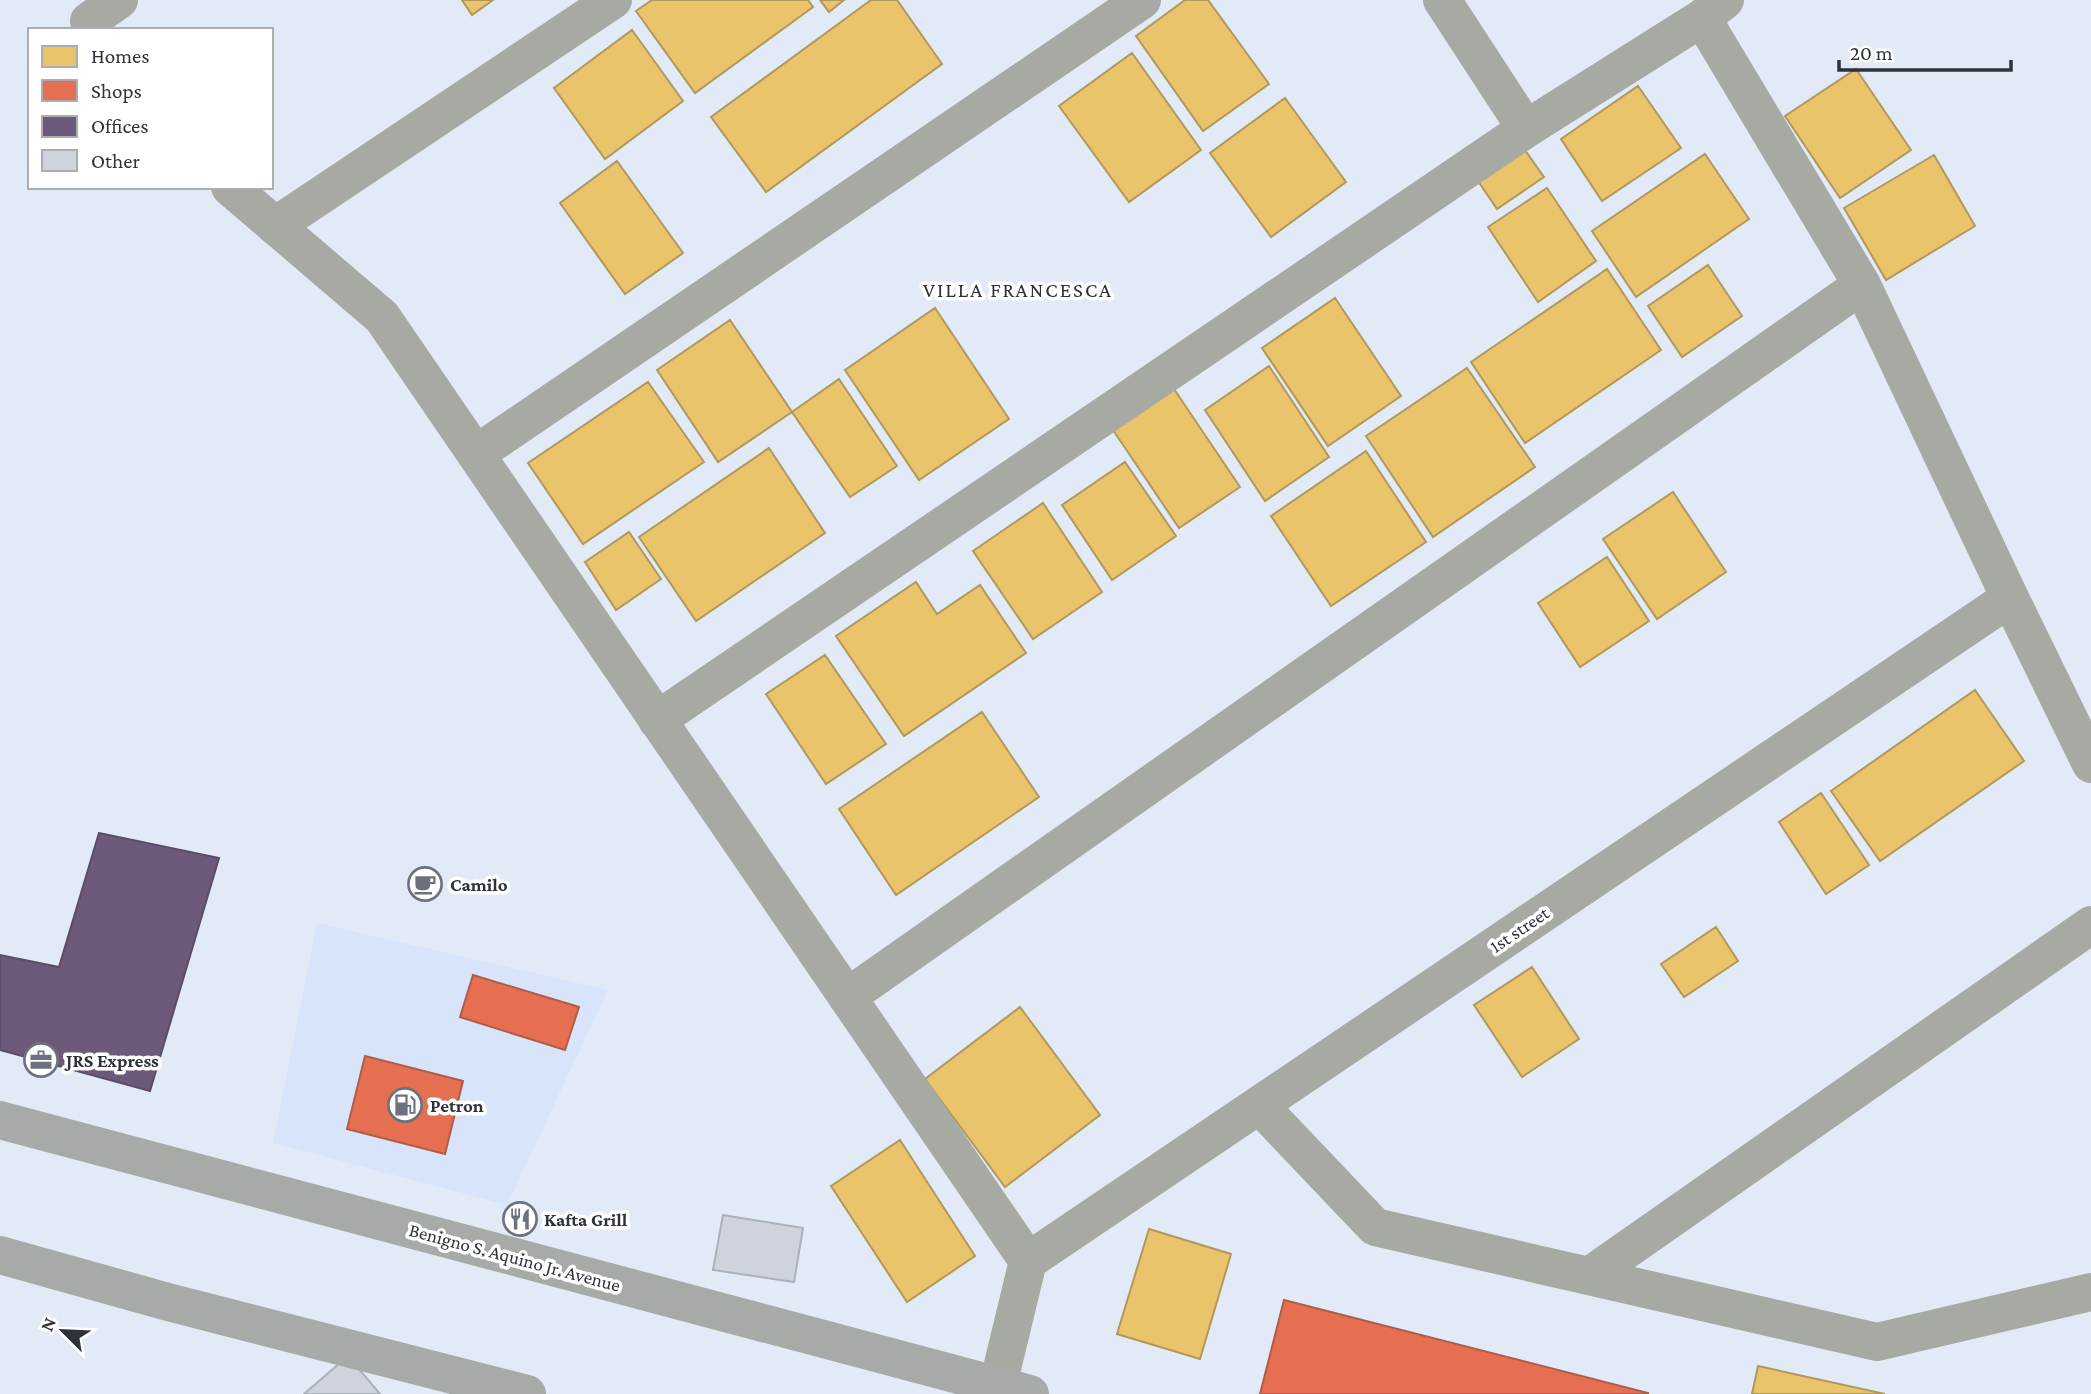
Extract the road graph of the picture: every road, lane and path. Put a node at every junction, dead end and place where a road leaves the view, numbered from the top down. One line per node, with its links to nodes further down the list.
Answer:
1 (613, 0): 7 (street)
2 (1142, 0): 9 (street)
3 (1442, 0): 5 (street)
4 (1713, 9): 5 (street); 8 (street)
5 (1526, 129): 11 (street)
6 (232, 189): 7 (street)
7 (275, 226): 9 (street)
8 (1862, 285): 10 (street); 14 (street)
9 (476, 454): 11 (street)
10 (2010, 598): 12 (street); 15 (street, 1st street)
11 (657, 720): 14 (street)
12 (2091, 764)
13 (2091, 925): 19 (street)
14 (847, 997): 18 (street)
15 (1259, 1105): 18 (street, 1st street); 19 (street)
16 (0, 1120): 21 (main road, Benigno S. Aquino Jr. Avenue)
17 (0, 1255): 22 (main road)
18 (1028, 1261): 21 (street)
19 (1589, 1276): 20 (street)
20 (2091, 1292)
21 (1014, 1390)
22 (527, 1394)

